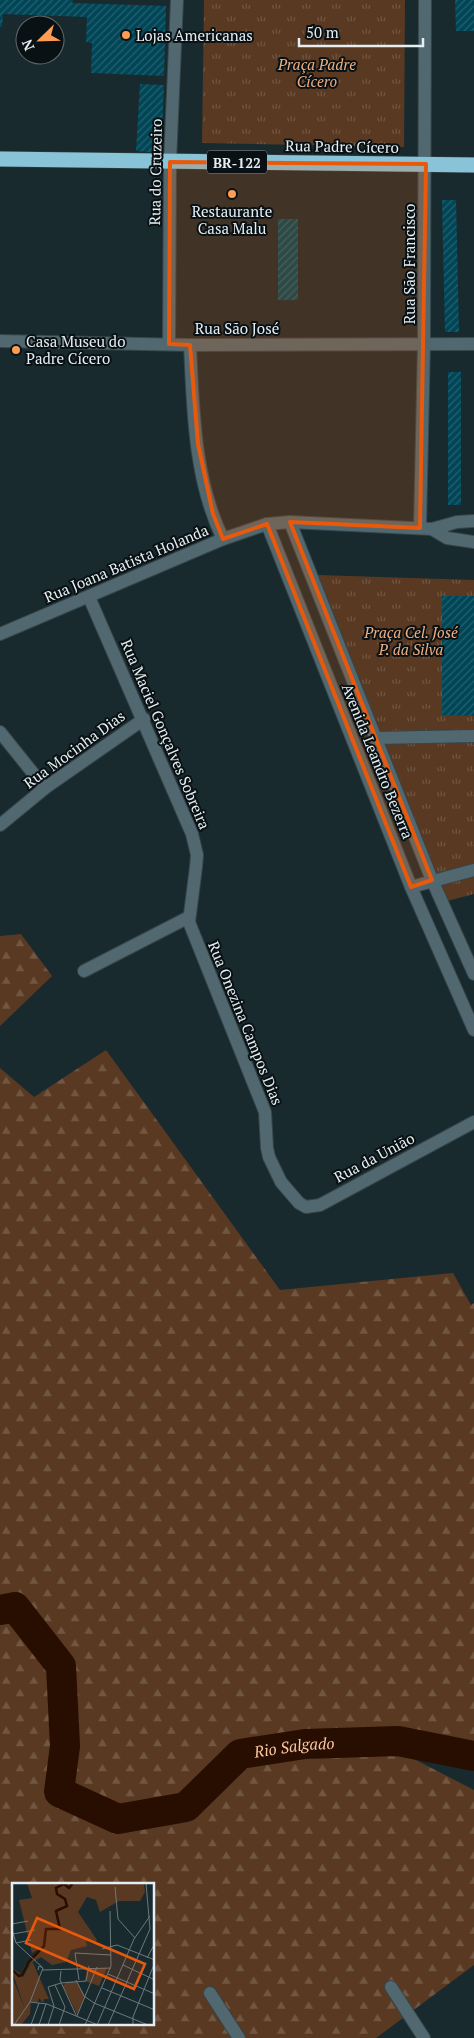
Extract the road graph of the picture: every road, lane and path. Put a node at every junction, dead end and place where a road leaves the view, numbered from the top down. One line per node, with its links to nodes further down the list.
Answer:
1 (176, 0): 4 (street, Rua do Cruzeiro)
2 (425, 0): 5 (street, Rua São Francisco)
3 (0, 159): 4 (highway, Rua Padre Cícero / BR-122)
4 (170, 162): 5 (highway, Rua Padre Cícero / BR-122); 8 (street, Rua do Cruzeiro)
5 (426, 164): 6 (highway, Rua Padre Cícero / BR-122); 10 (street, Rua São Francisco)
6 (474, 165)
7 (0, 341): 8 (street, Rua São José)
8 (169, 344): 9 (street, Rua São José)
9 (190, 344): 10 (street, Rua São José); 16 (street)
10 (424, 344): 11 (street, Rua São José); 15 (street, Rua São Francisco)
11 (474, 344)
12 (474, 521): 15 (street)
13 (290, 522): 14 (street); 15 (street); 23 (street, Avenida Leandro Bezerra)
14 (267, 524): 16 (street, Rua Joana Batista Holanda); 28 (street, Avenida Leandro Bezerra)
15 (426, 528): 17 (street)
16 (223, 538): 18 (street, Rua Joana Batista Holanda)
17 (474, 542)
18 (89, 597): 19 (street, Rua Joana Batista Holanda); 20 (street, Rua Maciel Gonçalves Sobreira)
19 (0, 634)
20 (144, 719): 24 (street, Rua Mocinha Dias); 29 (street, Rua Maciel Gonçalves Sobreira)
21 (0, 732): 24 (street)
22 (474, 736): 23 (street)
23 (376, 738): 27 (street, Avenida Leandro Bezerra)
24 (45, 788): 25 (street, Rua Mocinha Dias)
25 (0, 825)
26 (474, 870): 27 (street)
27 (432, 880): 28 (street); 31 (street, Avenida Leandro Bezerra)
28 (410, 887): 32 (street, Avenida Leandro Bezerra)
29 (189, 917): 30 (street); 34 (street, Rua Onezina Campos Dias)
30 (84, 971)
31 (474, 974)
32 (474, 1030)
33 (474, 1122): 34 (street, Rua da União)
34 (290, 1195)
35 (391, 1987): 38 (street)
36 (210, 1994): 37 (street)
37 (239, 2038)
38 (424, 2038)

